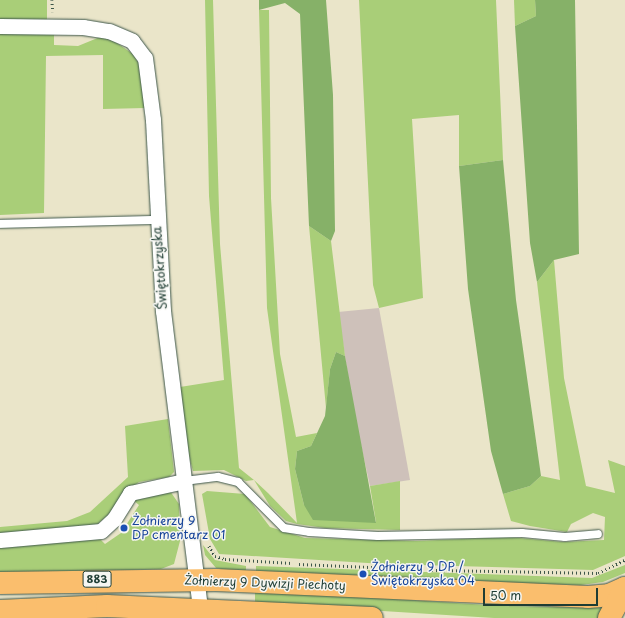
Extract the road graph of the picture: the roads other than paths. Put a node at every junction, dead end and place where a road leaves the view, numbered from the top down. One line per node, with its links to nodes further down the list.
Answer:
1 (0, 26): 2 (street, Świętokrzyska)
2 (157, 220): 3 (lane); 4 (street, Świętokrzyska)
3 (0, 224)
4 (184, 481): 5 (lane); 6 (street); 7 (street, Świętokrzyska)
5 (598, 534)
6 (0, 540)
7 (195, 580): 8 (highway, Żołnierzy 9 Dywizji Piechoty / 883); 9 (highway, Żołnierzy 9 Dywizji Piechoty / 883); 11 (street, Świętokrzyska)
8 (0, 583)
9 (625, 588): 13 (highway, 883)
10 (0, 611): 11 (highway)
11 (200, 614): 12 (highway)
12 (372, 618)
13 (609, 618)

